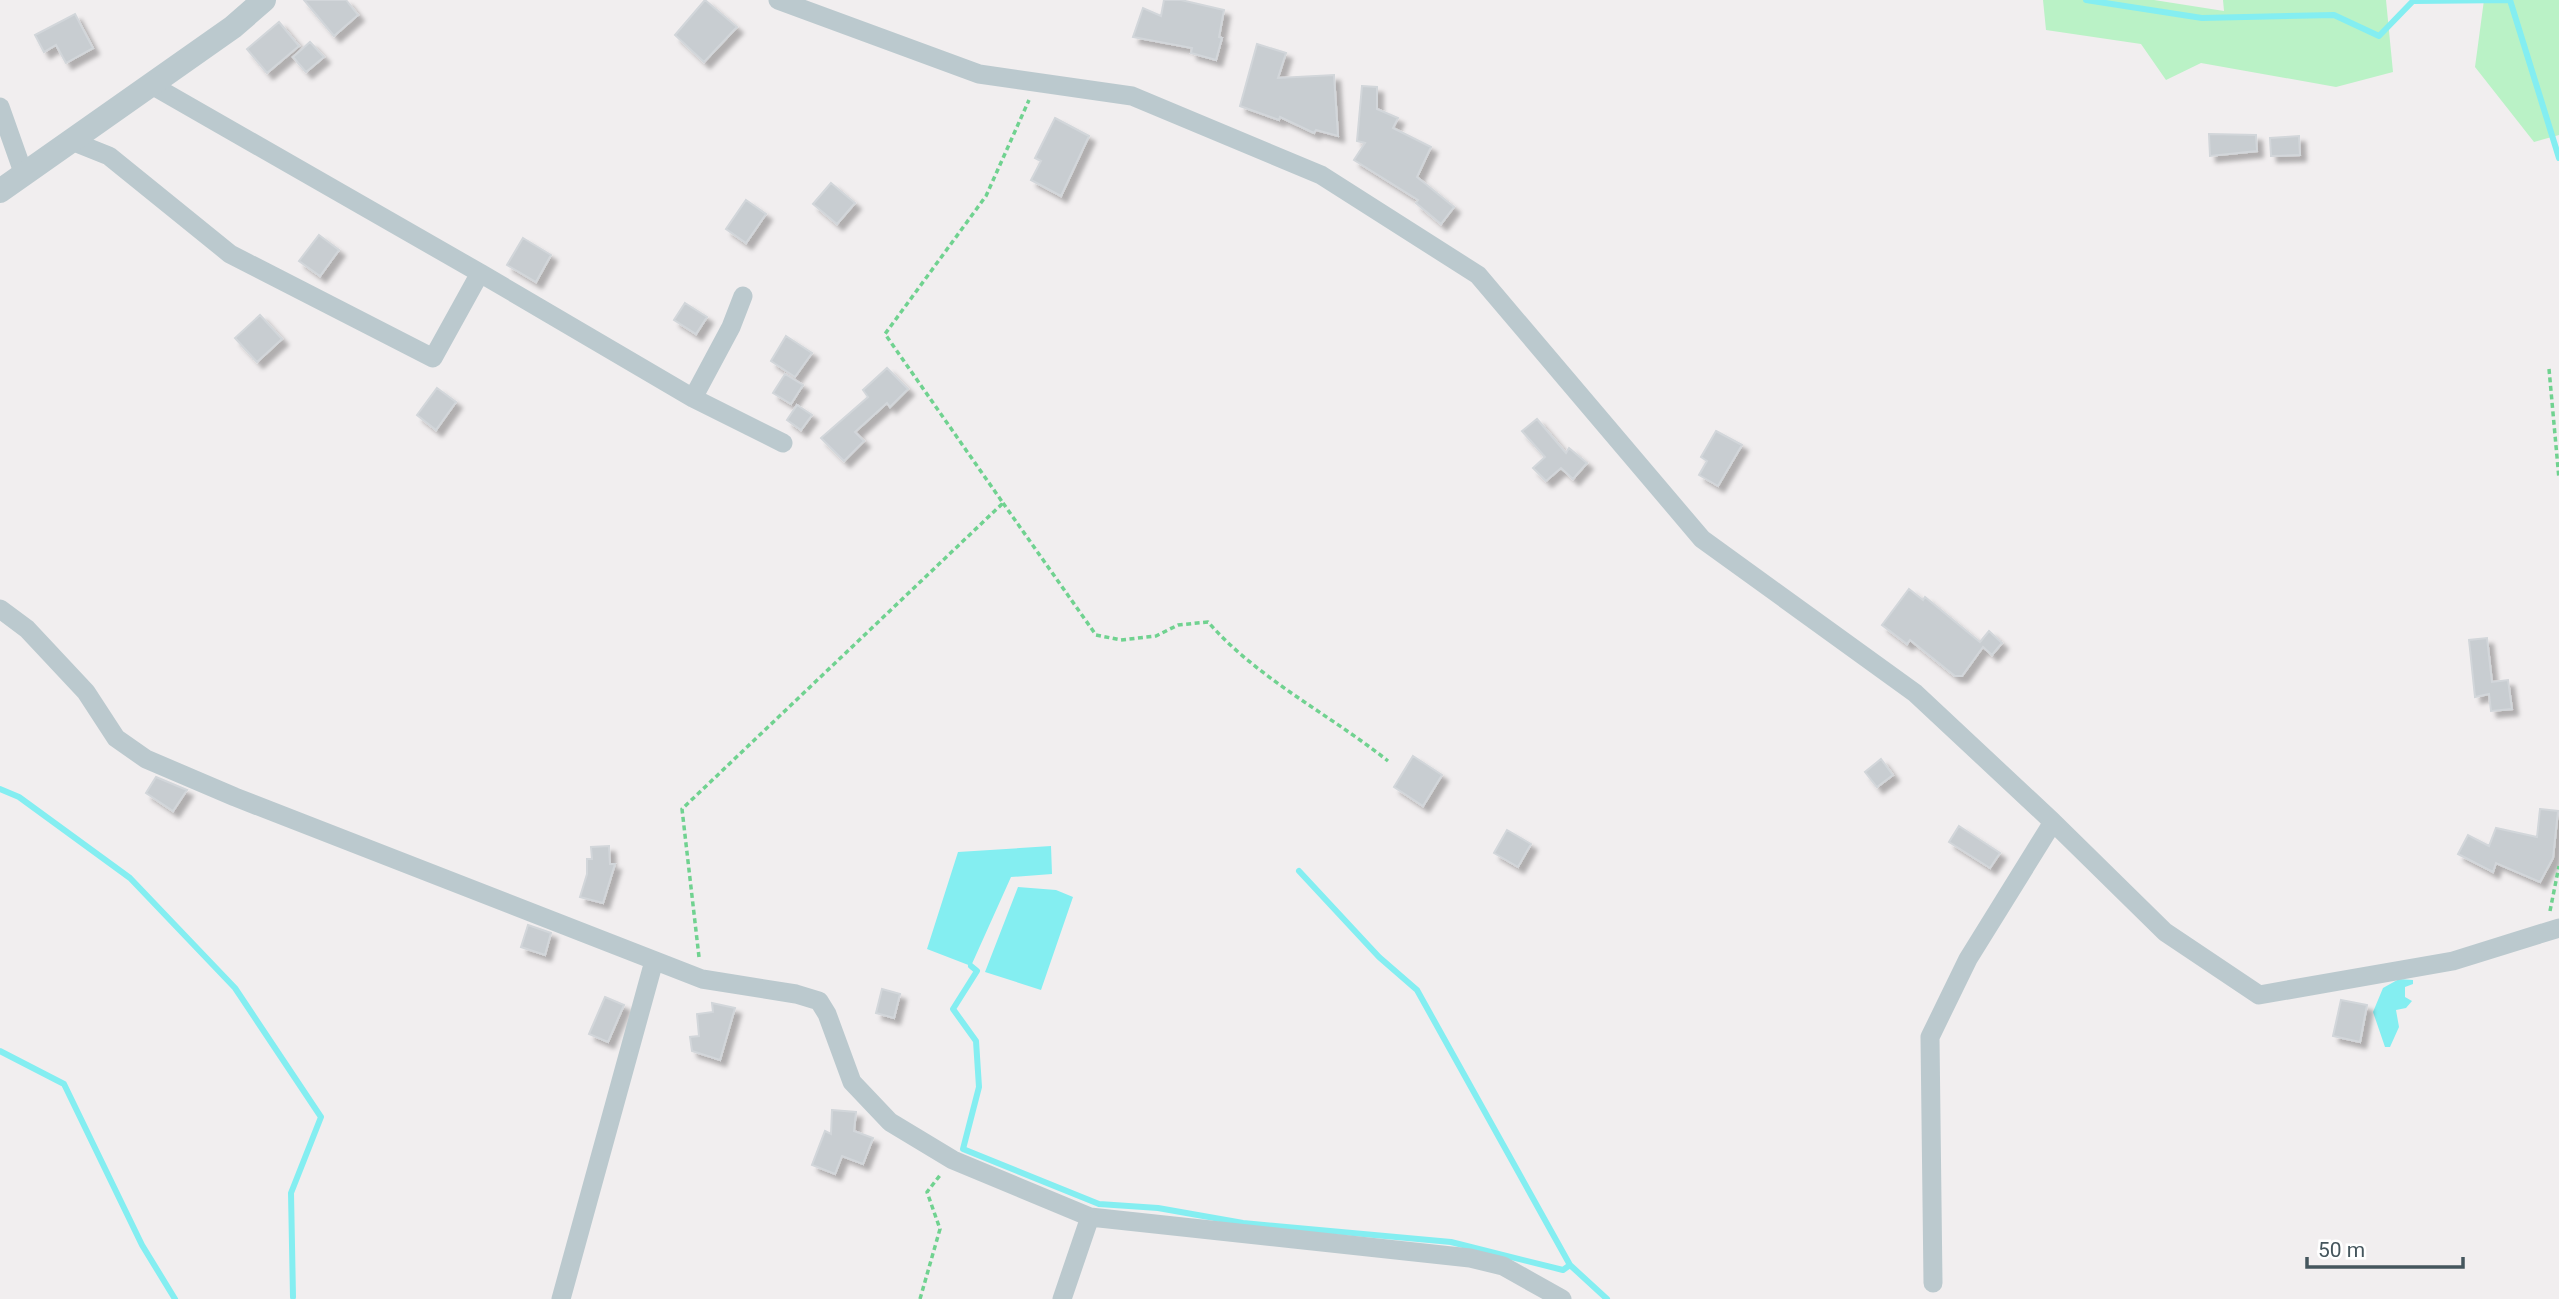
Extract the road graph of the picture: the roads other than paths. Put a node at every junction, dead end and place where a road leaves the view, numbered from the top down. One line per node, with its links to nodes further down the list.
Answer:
1 (264, 0): 3 (street)
2 (778, 0): 13 (street)
3 (150, 84): 5 (street); 8 (street)
4 (0, 107): 6 (street)
5 (69, 140): 6 (street); 8 (street)
6 (23, 172): 7 (street)
7 (0, 191)
8 (480, 273): 10 (street)
9 (743, 296): 10 (street)
10 (693, 398): 11 (street)
11 (783, 443)
12 (0, 609): 15 (street)
13 (2053, 822): 14 (street); 17 (street)
14 (2552, 931)
15 (654, 961): 16 (street); 18 (street)
16 (1090, 1217): 19 (street); 20 (street)
17 (1933, 1283)
18 (561, 1299)
19 (1062, 1299)
20 (1562, 1299)

